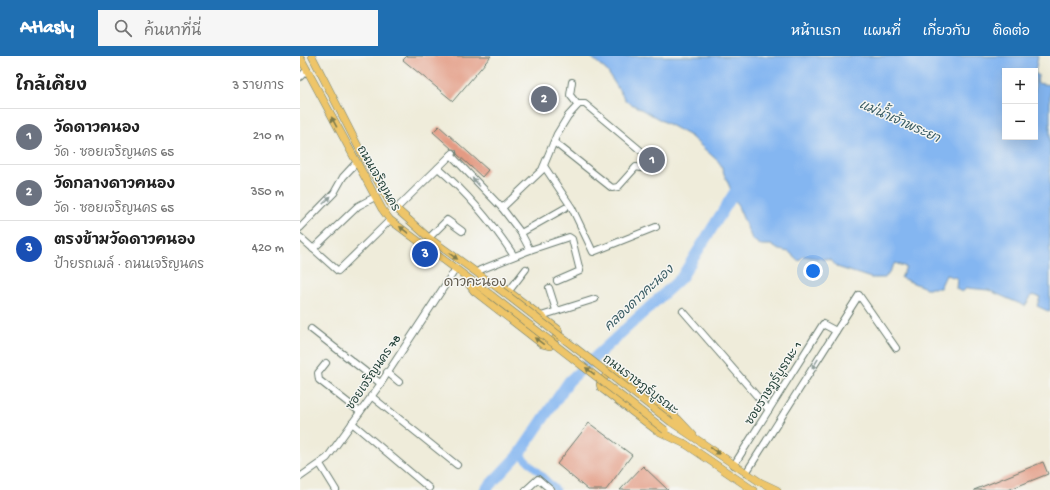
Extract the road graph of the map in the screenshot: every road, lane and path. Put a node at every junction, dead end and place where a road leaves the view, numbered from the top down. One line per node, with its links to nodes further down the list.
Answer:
1 (312, 56): 16 (main road, ถนนเจริญนคร)
2 (300, 57): 3 (main road, ถนนเจริญนคร)
3 (307, 70): 4 (street); 9 (main road, ถนนเจริญนคร, one-way to 3)
4 (300, 77)
5 (572, 82): 6 (street)
6 (578, 105): 7 (street); 8 (street)
7 (554, 142): 10 (street); 12 (street)
8 (640, 150)
9 (356, 163): 13 (main road, ถนนเจริญนคร); 19 (street, one-way to 9)
10 (544, 166): 14 (street); 18 (street)
11 (438, 168): 14 (street, one-way to 11); 16 (street); 26 (street)
12 (641, 168)
13 (375, 197): 17 (main road, ถนนเจริญนคร); 24 (street)
14 (502, 208): 21 (street)
15 (565, 208): 21 (street)
16 (396, 209): 23 (main road, ถนนเจริญนคร)
17 (390, 220): 24 (street); 27 (main road, ถนนเจริญนคร, one-way to 17)
18 (656, 227)
19 (300, 228)
20 (462, 231): 23 (street)
21 (521, 233): 25 (street)
22 (300, 237): 24 (street)
23 (429, 238): 28 (main road, ถนนเจริญนคร, one-way to 28)
24 (312, 249)
25 (530, 250): 26 (street); 31 (street)
26 (514, 256): 28 (street)
27 (455, 270): 30 (main road, ถนนเจริญนคร); 44 (street, ซอยเจริญนคร 78)
28 (477, 270): 32 (main road, ถนนเจริญนคร); 34 (main road)
29 (526, 270): 34 (street)
30 (463, 276): 35 (main road, ถนนเจริญนคร); 39 (main road, one-way to 30)
31 (557, 281)
32 (498, 288): 51 (main road, ถนนราษฎร์บูรณะ, bridge)
33 (549, 288): 37 (street)
34 (509, 291): 39 (main road)
35 (491, 296): 52 (main road, ถนนราษฎร์บูรณะ, one-way to 35, bridge)
36 (595, 300): 37 (street)
37 (556, 310): 39 (street)
38 (683, 310): 48 (street)
39 (541, 316)
40 (311, 329): 46 (street)
41 (836, 331): 42 (street, ซอยราษฎร์บูรณะ 1); 48 (street, ซอยราษฎร์บูรณะ 1); 56 (street, ซอยราษฎร์บูรณะ 1, one-way to 56)
42 (896, 348)
43 (326, 363): 49 (street)
44 (387, 372): 45 (street); 46 (street, ซอยเจริญนคร 78)
45 (399, 382)
46 (380, 383): 47 (street, ซอยเจริญนคร 78)
47 (371, 396): 49 (street, ซอยเจริญนคร 78); 54 (street)
48 (769, 410): 55 (street, ซอยราษฎร์บูรณะ 1)
49 (360, 412): 50 (street, ซอยเจริญนคร 78)
50 (352, 423): 53 (street, ซอยเจริญนคร 78); 58 (street)
51 (693, 435): 52 (main road); 55 (main road, ถนนราษฎร์บูรณะ, one-way to 55)
52 (687, 445): 62 (main road, ถนนราษฎร์บูรณะ)
53 (320, 464): 57 (street, ซอยเจริญนคร 78); 59 (street)
54 (457, 465)
55 (734, 465): 56 (main road, ถนนราษฎร์บูรณะ)
56 (746, 473): 63 (main road, ถนนราษฎร์บูรณะ)
57 (300, 477)
58 (429, 488)
59 (336, 490)
60 (526, 490): 61 (street)
61 (551, 490)
62 (753, 490)
63 (777, 490)

